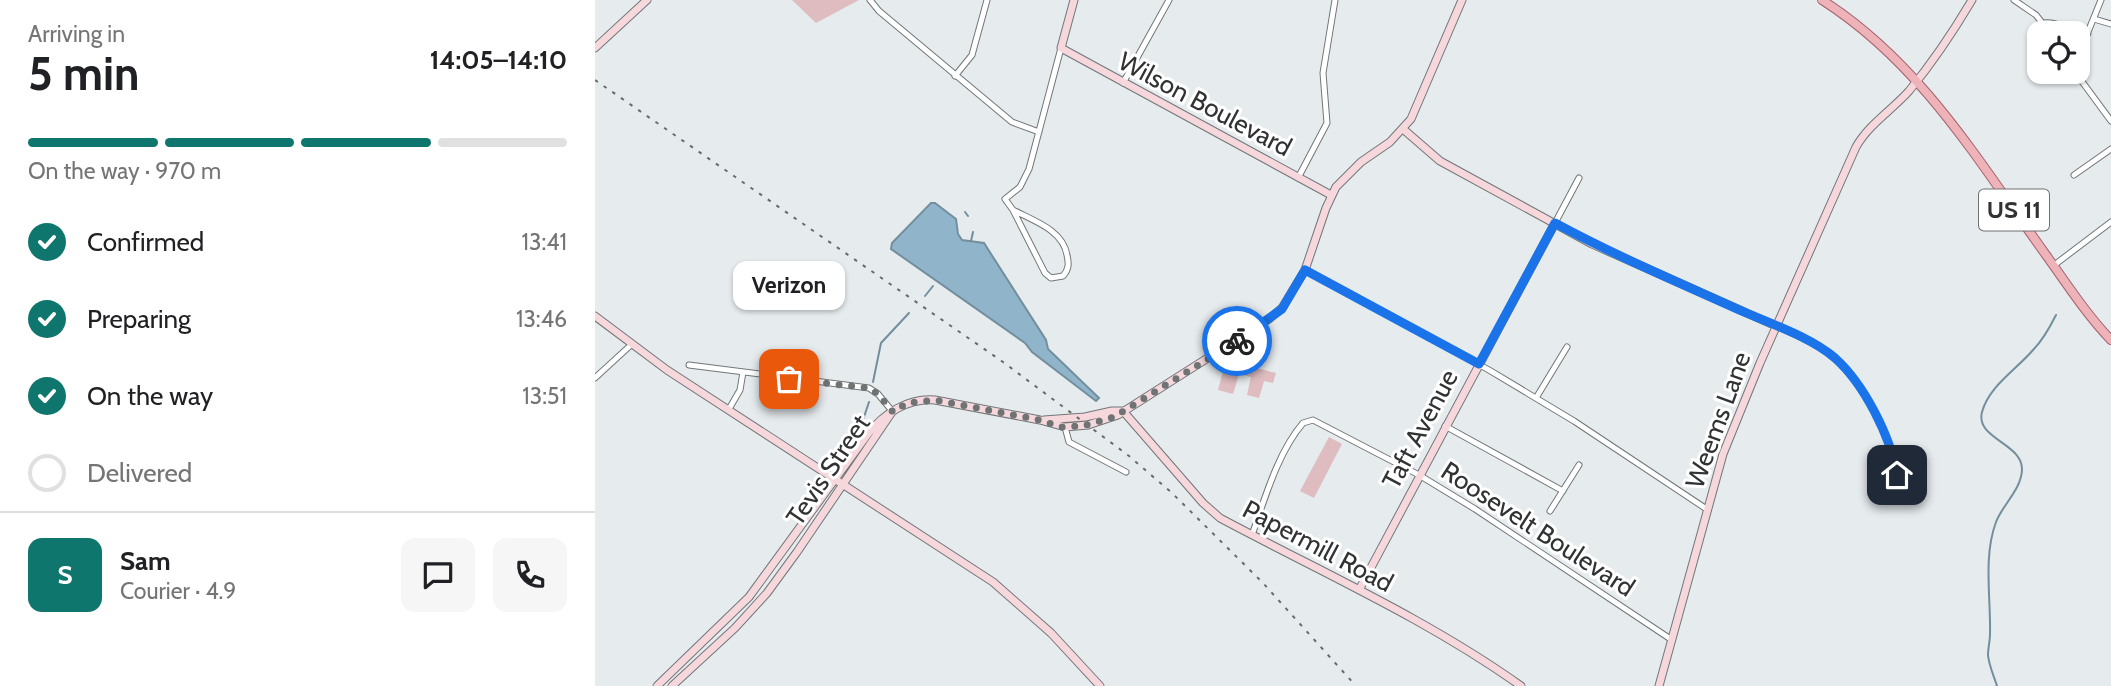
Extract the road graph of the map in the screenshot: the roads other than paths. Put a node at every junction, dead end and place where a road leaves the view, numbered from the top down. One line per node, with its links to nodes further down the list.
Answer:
1 (647, 0): 16 (main road)
2 (870, 0): 18 (street)
3 (987, 0): 18 (street)
4 (1074, 0): 17 (main road)
5 (1168, 0): 20 (street)
6 (1335, 0): 27 (street)
7 (1462, 0): 23 (main road)
8 (1822, 0): 19 (main road, US 11)
9 (1972, 0): 19 (main road, Weems Lane)
10 (2014, 0): 13 (street)
11 (2101, 0): 12 (street)
12 (2094, 19): 14 (street); 15 (street)
13 (2041, 21)
14 (2111, 24)
15 (2090, 28)
16 (595, 48)
17 (1061, 48): 20 (main road, Wilson Boulevard); 24 (street)
18 (955, 76): 24 (street)
19 (1917, 80): 33 (main road, US 11); 36 (main road, Weems Lane)
20 (1123, 84): 27 (main road, Wilson Boulevard)
21 (2084, 84): 22 (street)
22 (2111, 121)
23 (1403, 130): 29 (main road); 32 (main road)
24 (1039, 132): 30 (street)
25 (2111, 149): 26 (street)
26 (2074, 175)
27 (1298, 178): 29 (main road, Wilson Boulevard)
28 (1579, 178): 32 (street, Taft Avenue)
29 (1331, 195): 34 (main road)
30 (1013, 210): 30 (street)
31 (2111, 222): 33 (street)
32 (1555, 223): 36 (main road); 40 (main road, Taft Avenue)
33 (2053, 266): 37 (main road, US 11)
34 (1305, 270): 40 (street); 46 (main road)
35 (595, 316): 38 (main road)
36 (1776, 326): 54 (street); 58 (main road, Weems Lane)
37 (2111, 340)
38 (632, 344): 43 (street); 45 (main road)
39 (1567, 347): 44 (street)
40 (1479, 364): 44 (street); 49 (main road, Taft Avenue)
41 (689, 365): 42 (street)
42 (743, 372): 45 (street); 47 (street)
43 (595, 378)
44 (1536, 398): 58 (street)
45 (729, 409): 55 (main road)
46 (1123, 411): 48 (main road); 50 (main road); 60 (main road, Papermill Road)
47 (893, 412): 48 (main road); 55 (main road, Tevis Street); 56 (main road, Tevis Street)
48 (1040, 420): 50 (main road)
49 (1445, 426): 53 (main road, Taft Avenue); 57 (street)
50 (1065, 427): 52 (street)
51 (1579, 465): 57 (street)
52 (1126, 472)
53 (1419, 475): 60 (street, Roosevelt Boulevard); 61 (main road, Taft Avenue); 62 (street, Roosevelt Boulevard)
54 (1897, 475)
55 (834, 480): 56 (main road); 63 (main road, Tevis Street)
56 (843, 486): 64 (main road, Tevis Street); 66 (main road)
57 (1563, 491): 59 (street)
58 (1707, 510): 62 (main road, Weems Lane)
59 (1550, 511)
60 (1252, 535): 61 (main road, Papermill Road)
61 (1359, 590): 67 (main road, Papermill Road)
62 (1672, 640): 68 (main road, Weems Lane)
63 (667, 675): 64 (street); 65 (main road, Tevis Street)
64 (675, 685)
65 (657, 686)
66 (1100, 686)
67 (1521, 686)
68 (1659, 686)

